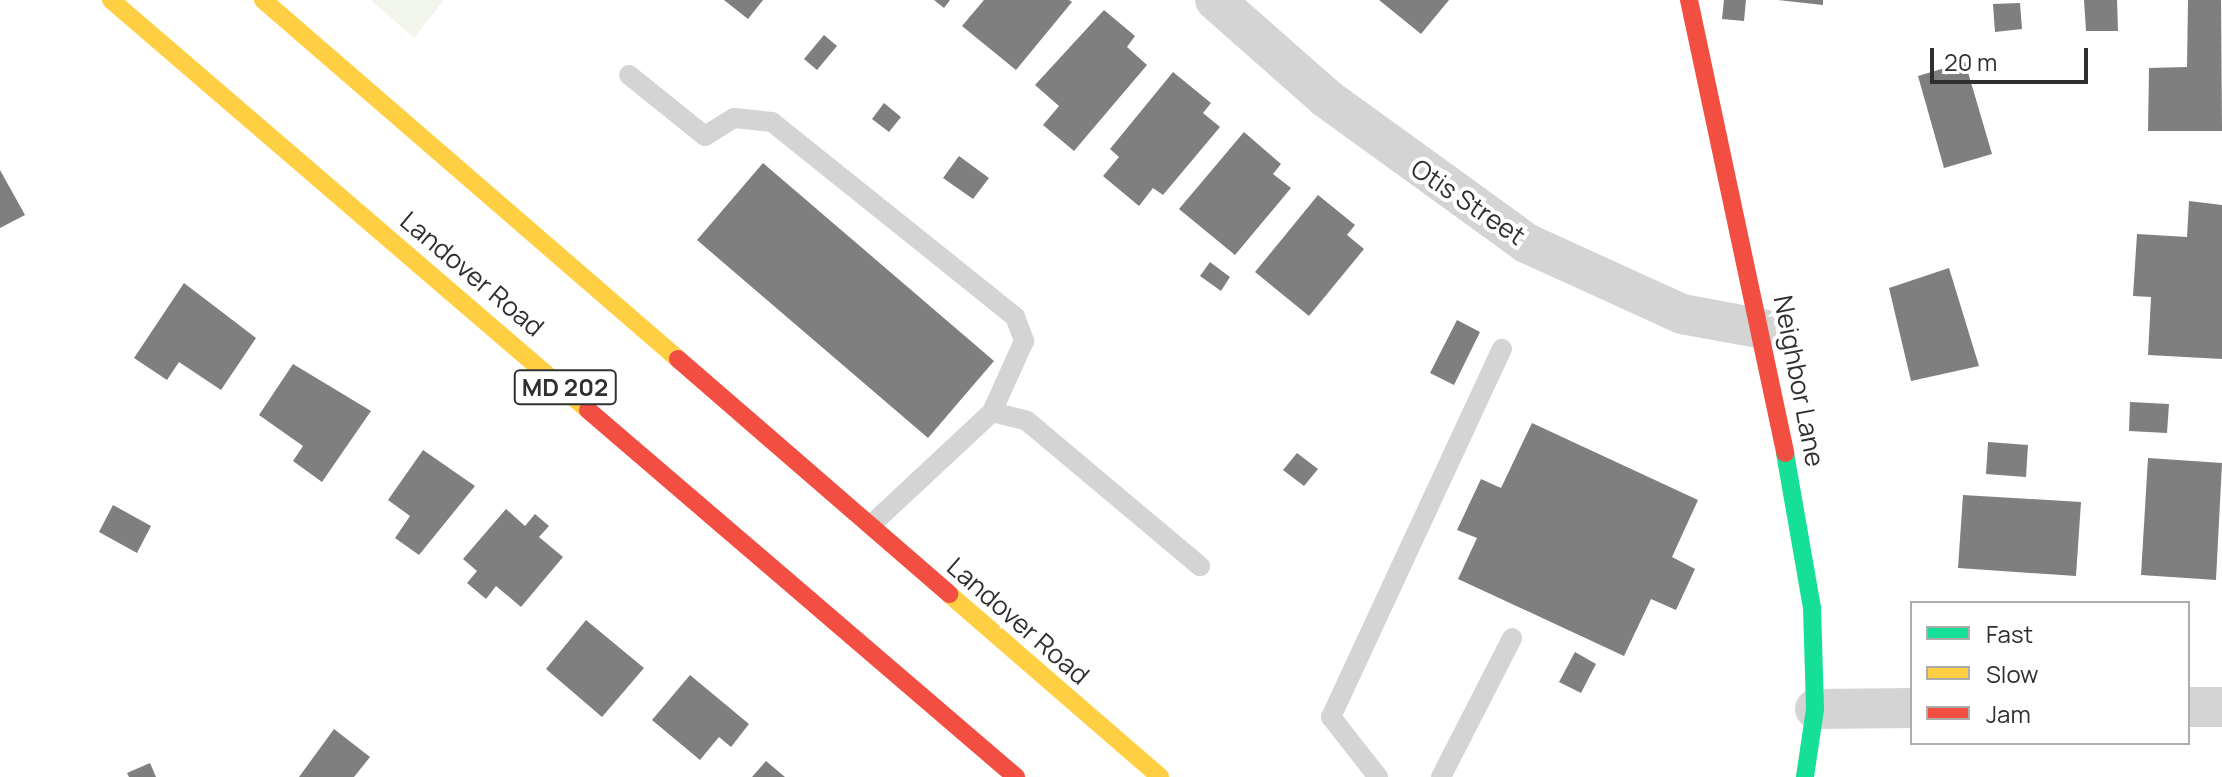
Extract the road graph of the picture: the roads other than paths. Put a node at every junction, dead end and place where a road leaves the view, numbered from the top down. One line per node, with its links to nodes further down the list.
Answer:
1 (111, 0): 16 (main road, Landover Road / MD 202)
2 (263, 0): 9 (main road, Landover Road)
3 (1215, 0): 6 (street, Otis Street)
4 (1689, 0): 6 (main road, Neighbor Lane)
5 (629, 75): 8 (lane)
6 (1763, 329): 15 (main road, Neighbor Lane)
7 (1502, 349): 18 (lane)
8 (992, 412): 9 (lane); 10 (lane)
9 (872, 524): 17 (main road, Landover Road)
10 (1200, 566)
11 (1512, 638): 19 (lane)
12 (2190, 707): 13 (street)
13 (2222, 707)
14 (1910, 708): 15 (street)
15 (1815, 709): 20 (main road, Neighbor Lane)
16 (1016, 777)
17 (1160, 777)
18 (1378, 777)
19 (1441, 777)
20 (1805, 777)

